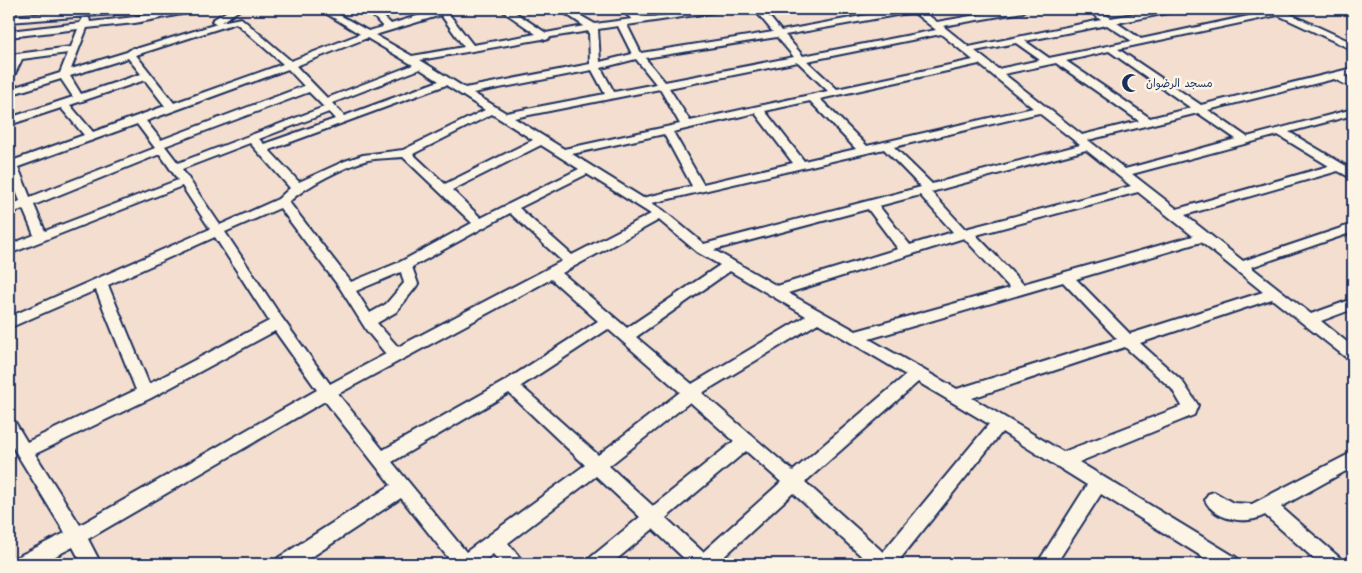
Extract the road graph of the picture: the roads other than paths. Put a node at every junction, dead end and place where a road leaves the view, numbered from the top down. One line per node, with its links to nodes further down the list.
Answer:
1 (21, 9): 24 (street)
2 (125, 9): 3 (street); 18 (street)
3 (141, 9)
4 (192, 9): 28 (street)
5 (323, 9): 33 (street)
6 (371, 9): 29 (street)
7 (504, 9): 35 (street)
8 (563, 9): 30 (street)
9 (623, 9): 25 (street)
10 (716, 9): 25 (street)
11 (758, 9): 34 (street)
12 (913, 9): 31 (street); 34 (street)
13 (1023, 9): 31 (street)
14 (1090, 9): 26 (street)
15 (1172, 9): 26 (street)
16 (1238, 9): 23 (street)
17 (1292, 9): 21 (street)
18 (92, 10): 20 (street); 28 (street)
19 (447, 10): 29 (street); 41 (street)
20 (55, 12): 24 (street)
21 (1279, 12): 23 (street); 38 (street)
22 (235, 14): 43 (street); 50 (street)
23 (1255, 17): 37 (street)
24 (11, 19)
25 (641, 20): 27 (street)
26 (1108, 21): 36 (street); 37 (street)
27 (622, 24): 30 (street); 44 (street)
28 (83, 26): 32 (street); 40 (street)
29 (390, 28): 33 (street)
30 (593, 28): 35 (street); 51 (street)
31 (940, 28): 42 (street); 46 (street)
32 (9, 34)
33 (368, 34): 49 (street); 50 (street)
34 (778, 34): 44 (street); 46 (street)
35 (546, 37): 41 (street)
36 (1018, 40): 42 (street); 48 (street)
37 (1140, 42): 39 (street)
38 (1353, 47)
39 (1110, 48): 48 (street); 71 (street)
40 (74, 49): 45 (street); 54 (street)
41 (471, 49): 49 (street)
42 (966, 50): 47 (street)
43 (130, 54): 54 (street); 57 (street)
44 (638, 56): 51 (street); 61 (street)
45 (14, 58): 56 (street)
46 (802, 60): 61 (street); 62 (street)
47 (980, 61): 53 (street); 62 (street)
48 (1053, 61): 53 (street); 79 (street)
49 (416, 62): 58 (street); 69 (street)
50 (290, 65): 60 (street); 70 (street)
51 (595, 66): 64 (street); 65 (street)
52 (1353, 71): 55 (street)
53 (995, 73): 73 (street)
54 (64, 75): 63 (street); 67 (street)
55 (1335, 75): 59 (street); 71 (street)
56 (9, 76)
57 (146, 76): 67 (street); 70 (street)
58 (446, 82): 64 (street); 77 (street)
59 (1353, 85)
60 (312, 86): 69 (street); 89 (street)
61 (664, 87): 65 (street); 80 (street)
62 (834, 91): 66 (street)
63 (9, 92)
64 (462, 92): 75 (street)
65 (611, 96): 75 (street)
66 (812, 97): 72 (street); 91 (street)
67 (78, 98): 68 (street)
68 (63, 104): 78 (street); 83 (street)
69 (328, 105): 77 (street); 84 (street)
70 (171, 107): 76 (street)
71 (1198, 109): 79 (street); 86 (street)
72 (758, 110): 80 (street); 94 (street)
73 (1042, 110): 87 (street); 88 (street)
74 (1353, 112): 82 (street)
75 (497, 114): 85 (street); 92 (street)
76 (139, 119): 83 (street); 89 (street)
77 (342, 120): 90 (street)
78 (9, 122)
79 (1148, 122): 87 (street)
80 (687, 126): 81 (street)
81 (667, 130): 93 (street); 104 (street)
82 (1280, 132): 86 (street); 96 (street)
83 (90, 136): 95 (street)
84 (252, 138): 90 (street); 97 (street)
85 (541, 140): 93 (street); 105 (street)
86 (1246, 141): 99 (street)
87 (1084, 142): 99 (street); 106 (street)
88 (887, 146): 91 (street); 106 (street)
89 (161, 147): 97 (street); 109 (street)
90 (262, 149): 103 (street)
91 (864, 150): 94 (street)
92 (406, 153): 103 (street); 105 (street)
93 (562, 153): 98 (street)
94 (801, 164): 104 (street)
95 (10, 165): 109 (street)
96 (1339, 167): 100 (street); 114 (street)
97 (175, 168): 101 (street)
98 (588, 169): 108 (street); 111 (street)
99 (1123, 172): 102 (street)
100 (1353, 175)
101 (185, 182): 117 (street); 119 (street)
102 (1142, 187): 114 (street); 118 (street)
103 (298, 188): 107 (street)
104 (698, 188): 108 (street)
105 (444, 189): 115 (street)
106 (926, 189): 110 (street); 118 (street)
107 (282, 202): 117 (street); 131 (street)
108 (641, 202): 113 (street)
109 (27, 203): 112 (street); 119 (street)
110 (871, 204): 121 (street); 123 (street)
111 (511, 207): 115 (street); 124 (street)
112 (9, 210)
113 (660, 214): 121 (street); 124 (street)
114 (1175, 214): 120 (street)
115 (480, 224): 125 (street)
116 (1353, 228): 127 (street)
117 (218, 231): 130 (street); 141 (street)
118 (965, 234): 123 (street); 132 (street)
119 (41, 237): 122 (street)
120 (1204, 237): 127 (street); 129 (street)
121 (702, 249): 126 (street)
122 (9, 250)
123 (907, 251): 133 (street)
124 (571, 262): 128 (street)
125 (406, 265): 131 (street); 138 (street)
126 (730, 265): 133 (street); 142 (street)
127 (1241, 266): 134 (street)
128 (552, 272): 139 (street); 146 (street)
129 (1066, 277): 132 (street); 144 (street)
130 (100, 284): 140 (street); 150 (street)
131 (348, 289): 138 (street)
132 (1019, 289): 143 (street)
133 (777, 291): 136 (street)
134 (1275, 293): 137 (street); 144 (street)
135 (1353, 304): 137 (street)
136 (816, 316): 143 (street); 151 (street)
137 (1309, 320): 145 (street)
138 (368, 321): 146 (street)
139 (607, 322): 142 (street); 148 (street)
140 (9, 323)
141 (277, 323): 149 (street); 150 (street)
142 (625, 337): 151 (street)
143 (856, 337): 147 (street)
144 (1128, 342): 152 (street); 159 (street)
145 (1353, 355)
146 (396, 356): 149 (street)
147 (918, 373): 152 (street); 161 (street)
148 (510, 385): 158 (street); 160 (street)
149 (328, 392): 158 (street); 167 (street)
150 (145, 393): 156 (street)
151 (690, 393): 155 (street); 160 (street)
152 (957, 396): 153 (street)
153 (1000, 422): 159 (street); 176 (street)
154 (9, 427): 156 (street)
155 (746, 441): 161 (street); 166 (street)
156 (25, 452): 167 (street)
157 (1353, 459): 165 (street)
158 (381, 460): 163 (street)
159 (1061, 460): 162 (street)
160 (598, 465): 166 (street); 168 (street)
161 (793, 482): 175 (street); 176 (street)
162 (1098, 483): 177 (street); 178 (street)
163 (403, 487): 171 (street); 172 (street)
164 (1214, 500): 165 (street)
165 (1266, 505): 179 (street)
166 (652, 518): 174 (street); 175 (street)
167 (77, 536): 169 (street); 170 (street)
168 (495, 542): 172 (street); 173 (street)
169 (22, 564)
170 (92, 564)
171 (285, 564)
172 (464, 564)
173 (513, 564)
174 (597, 564)
175 (703, 564)
176 (884, 564)
177 (1046, 564)
178 (1230, 564)
179 (1333, 564)

